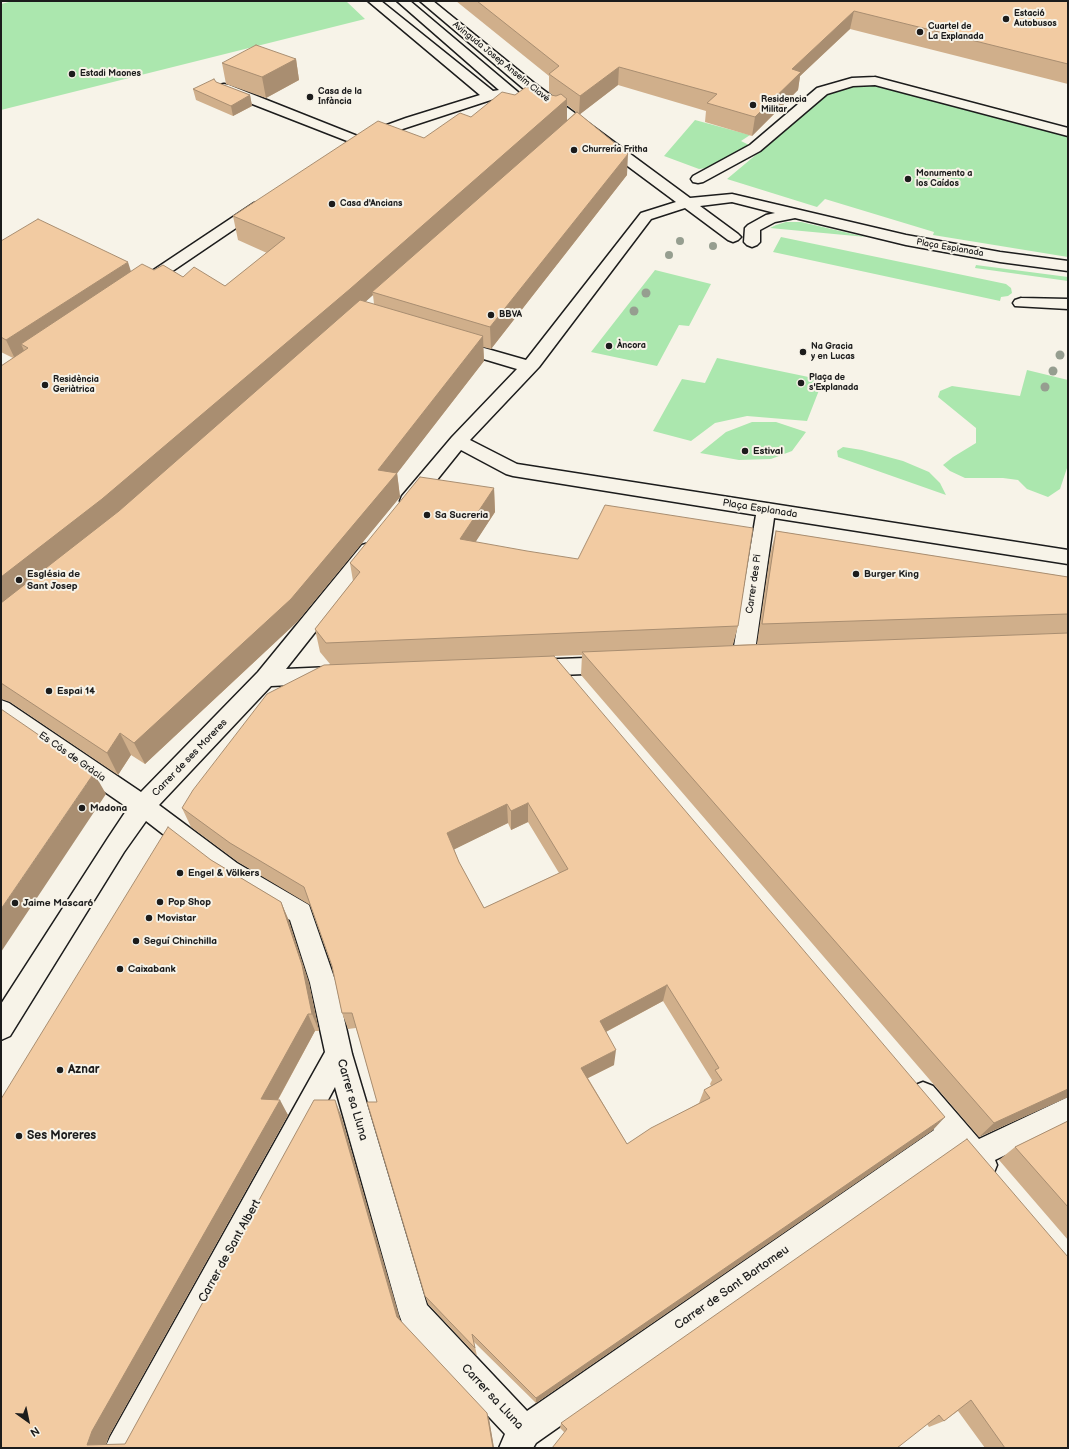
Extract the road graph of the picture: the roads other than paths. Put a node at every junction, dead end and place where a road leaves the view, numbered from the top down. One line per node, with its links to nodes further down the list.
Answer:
1 (374, 1): 7 (street)
2 (402, 1): 6 (street, Avinguda Josep Anselm Clavé)
3 (426, 1): 4 (street, Avinguda Josep Anselm Clavé)
4 (529, 86): 6 (street); 8 (street, Avinguda Josep Anselm Clavé)
5 (224, 88): 10 (street)
6 (510, 91): 7 (street); 8 (street, Avinguda Josep Anselm Clavé)
7 (490, 96): 10 (street)
8 (573, 127): 13 (street)
9 (1068, 132): 12 (street)
10 (360, 142): 11 (street)
11 (347, 150)
12 (698, 179)
13 (661, 183): 15 (street); 17 (street)
14 (271, 199): 21 (street)
15 (686, 203): 16 (street, Plaça Esplanada); 17 (street, Plaça Esplanada); 18 (street)
16 (795, 213): 19 (street); 20 (street, Plaça Esplanada)
17 (646, 216): 25 (street)
18 (732, 237)
19 (752, 242)
20 (1068, 266)
21 (133, 291)
22 (1021, 303): 23 (street)
23 (1068, 304)
24 (441, 341): 25 (street)
25 (529, 366): 26 (street)
26 (458, 441): 27 (street); 28 (street, Plaça Esplanada)
27 (402, 510)
28 (766, 510): 30 (street, Plaça Esplanada); 31 (street, Carrer des Pi)
29 (379, 538): 36 (street, Carrer de ses Moreres)
30 (1068, 557)
31 (720, 659)
32 (628, 664): 33 (street)
33 (559, 667): 34 (street); 37 (street)
34 (512, 669)
35 (353, 675): 36 (street)
36 (266, 678): 39 (street, Carrer de ses Moreres)
37 (580, 692)
38 (1, 709): 39 (street, Es Cós de Gràcia)
39 (143, 806): 40 (street, Carrer de ses Moreres); 41 (street, Carrer sa Lluna)
40 (1, 1028)
41 (339, 1054): 47 (street, Carrer sa Lluna); 48 (street, Carrer de Sant Albert)
42 (908, 1078): 44 (street)
43 (1068, 1111): 45 (street)
44 (954, 1133): 45 (street); 47 (street, Carrer de Sant Bartomeu)
45 (976, 1155): 46 (street)
46 (996, 1180)
47 (520, 1440)
48 (121, 1448)

